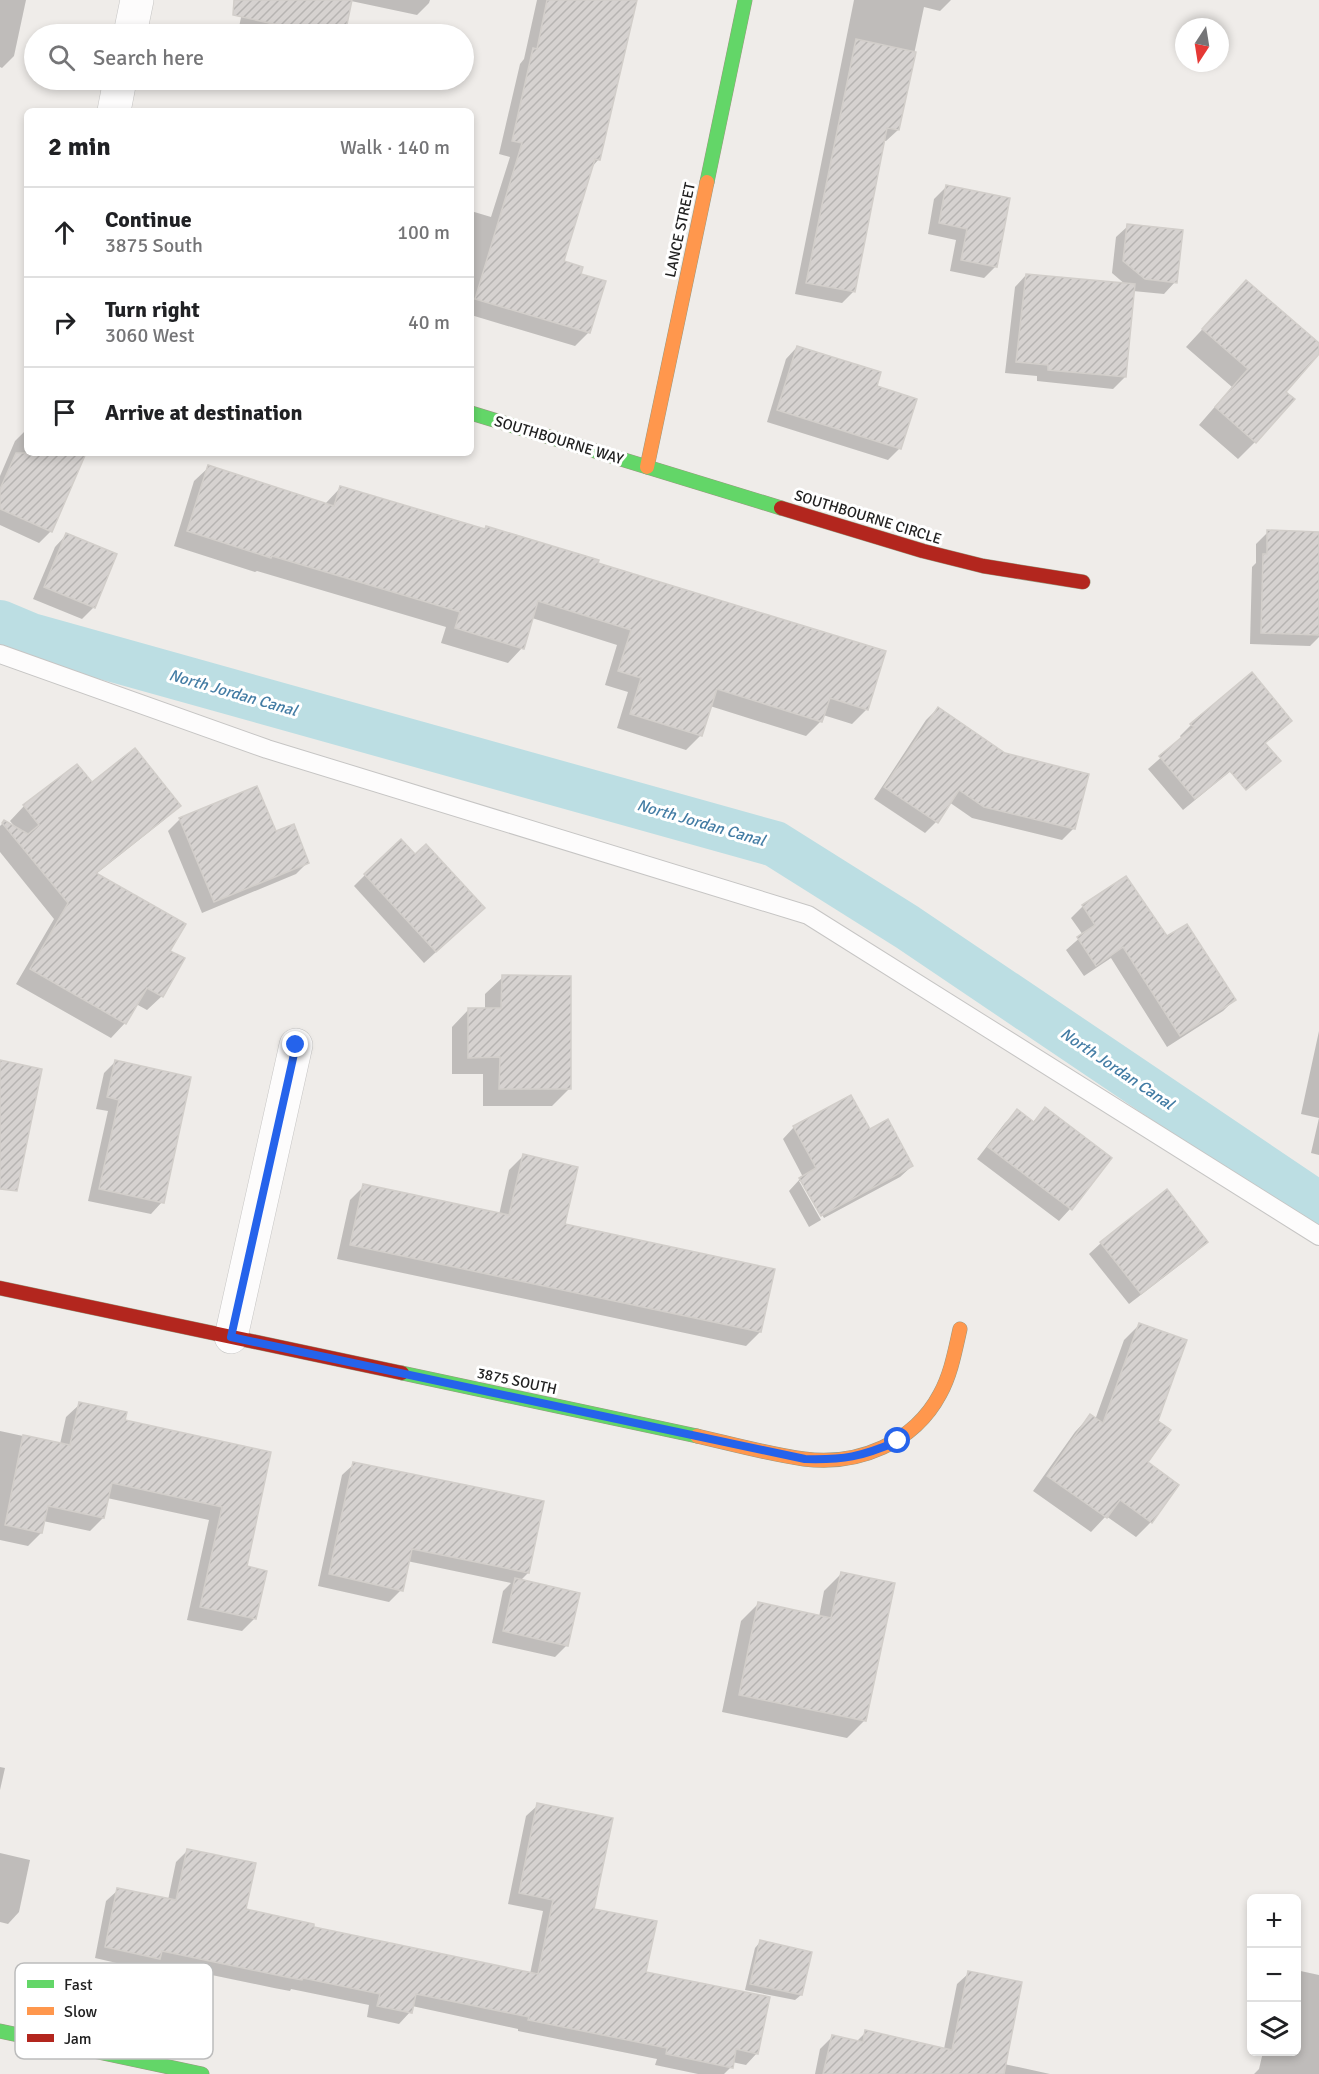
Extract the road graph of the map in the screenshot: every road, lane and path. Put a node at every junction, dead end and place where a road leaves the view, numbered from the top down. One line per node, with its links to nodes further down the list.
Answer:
1 (137, 0): 3 (street)
2 (745, 0): 7 (street, LANCE STREET)
3 (132, 24)
4 (118, 90): 5 (street)
5 (115, 108)
6 (474, 414): 7 (street, SOUTHBOURNE WAY)
7 (647, 467): 8 (street, SOUTHBOURNE CIRCLE)
8 (1083, 582)
9 (0, 654): 11 (lane)
10 (296, 1045): 14 (street)
11 (1319, 1236)
12 (0, 1288): 14 (street, 3875 SOUTH)
13 (960, 1329): 14 (street, 3875 SOUTH)
14 (231, 1337)
15 (0, 2031): 16 (street)
16 (15, 2034)
17 (132, 2059): 18 (street)
18 (202, 2074)

